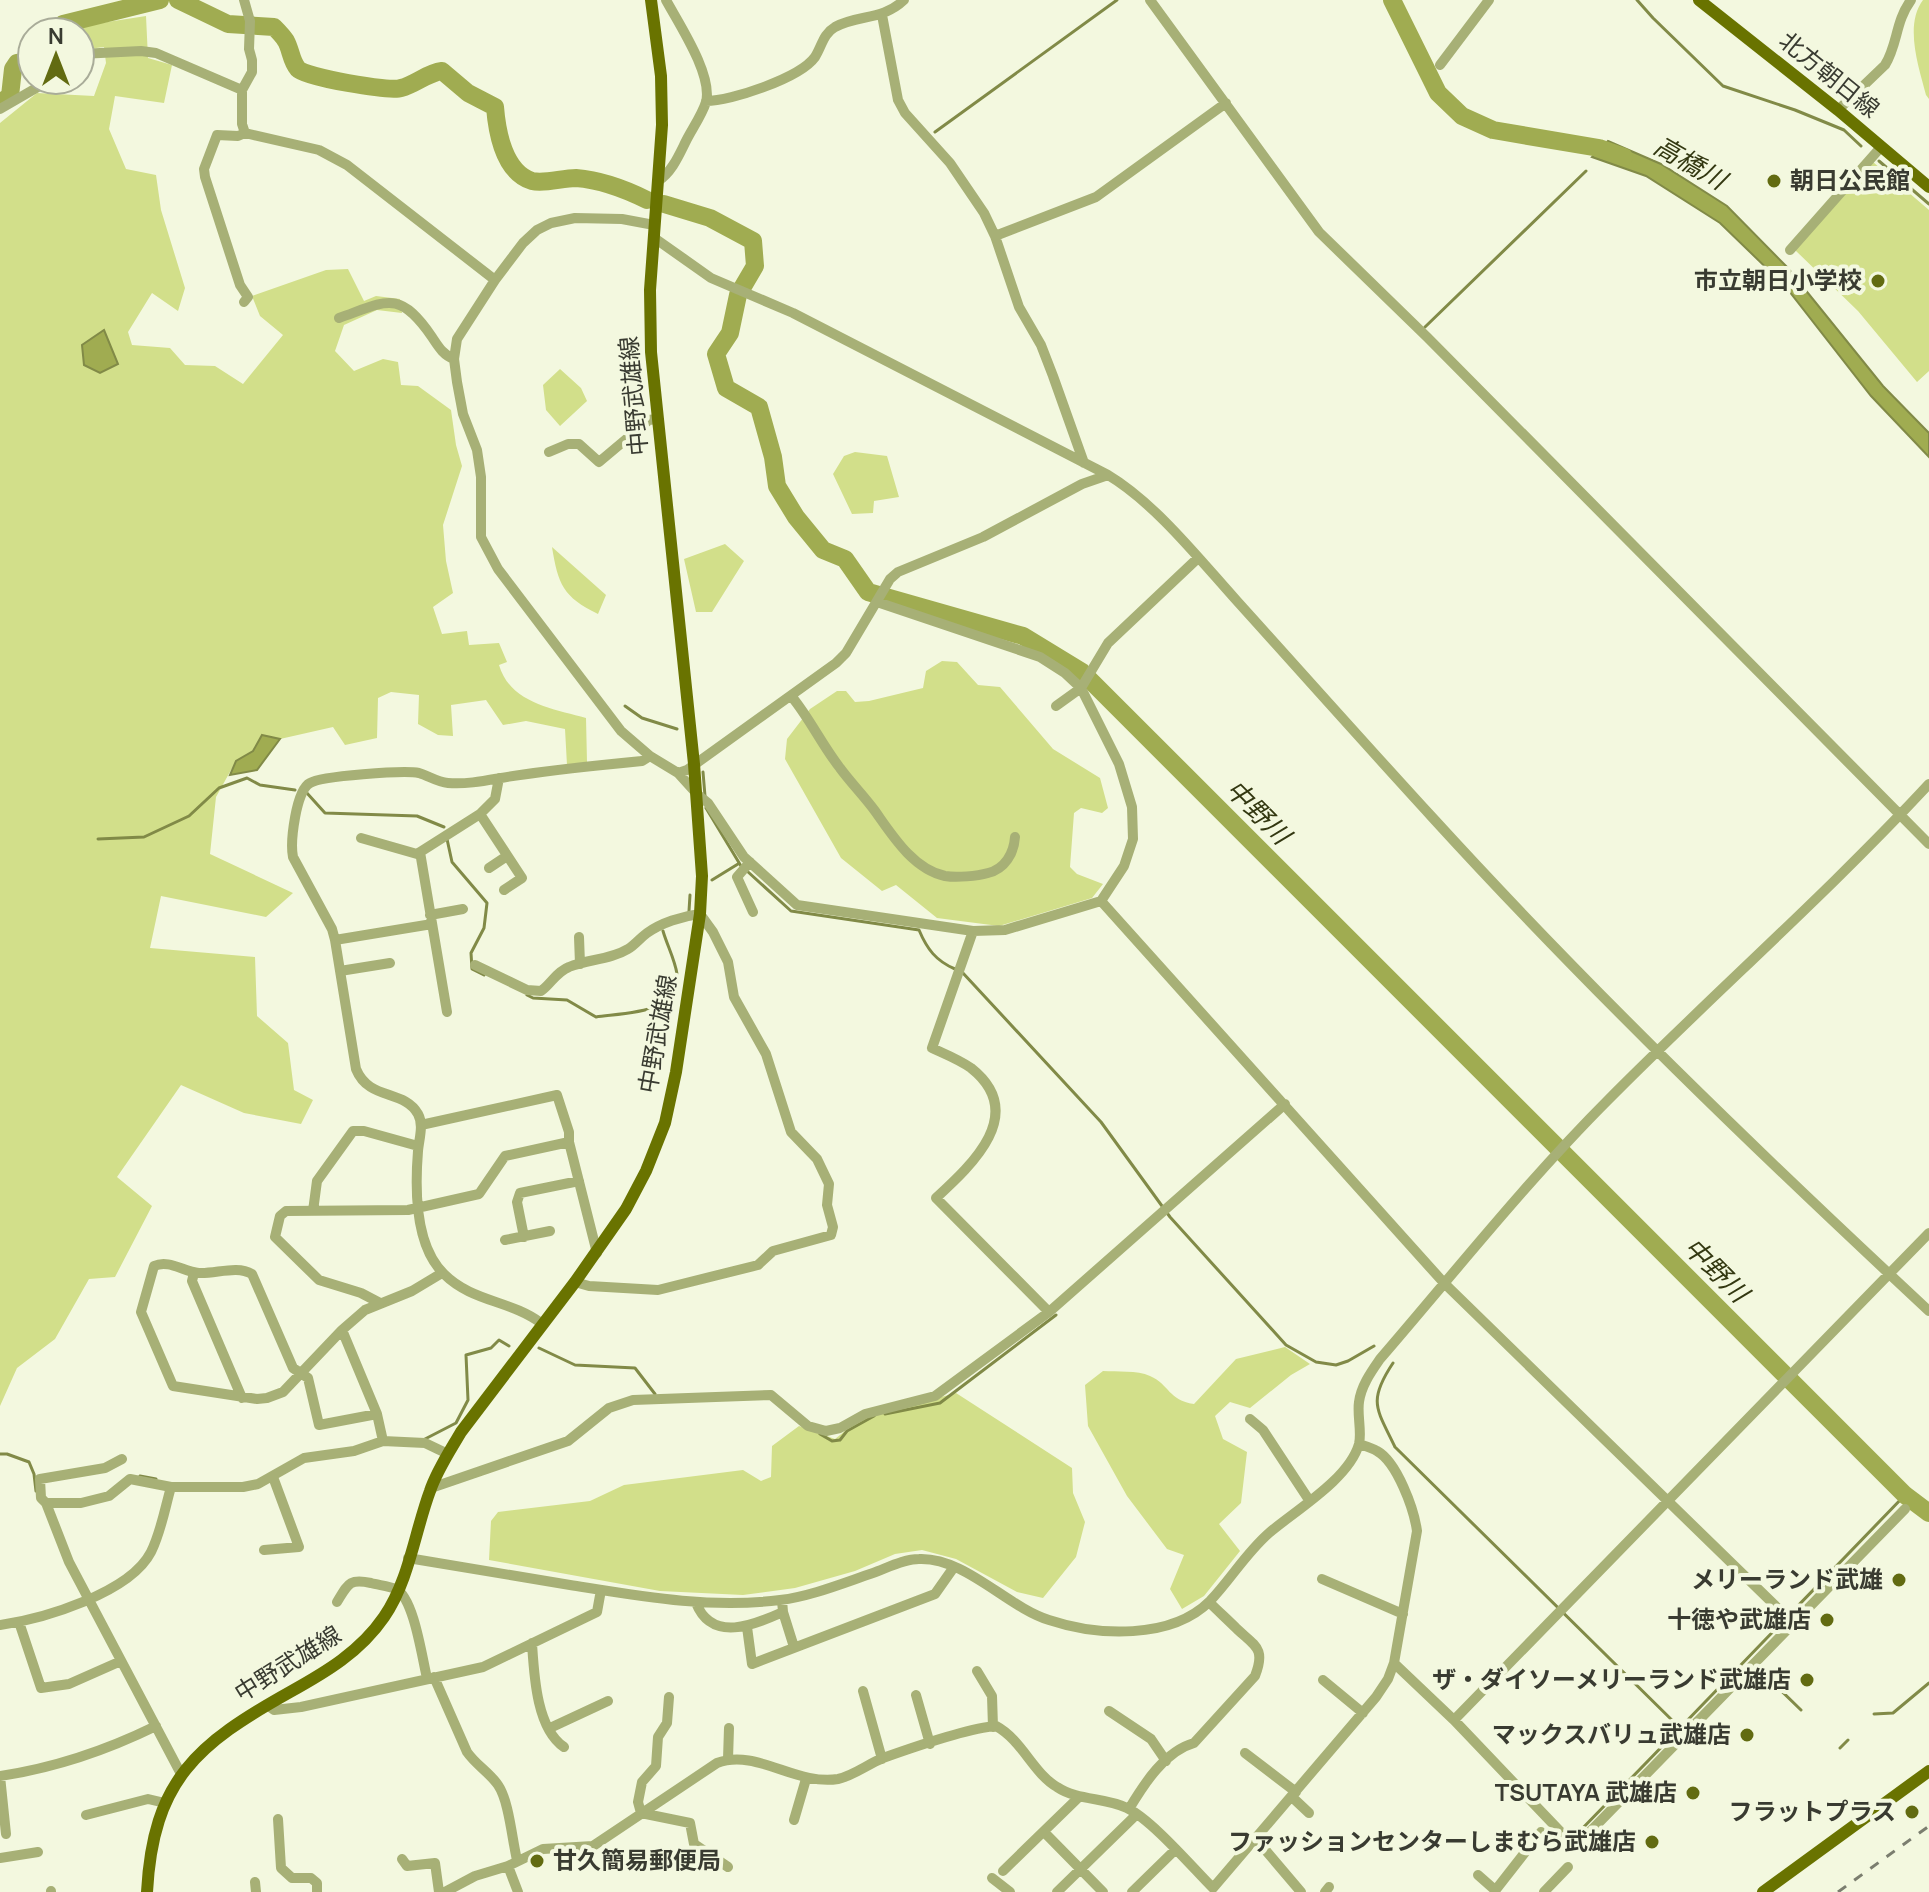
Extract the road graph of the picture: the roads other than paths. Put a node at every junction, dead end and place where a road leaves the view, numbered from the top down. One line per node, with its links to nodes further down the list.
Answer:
1 (244, 0): 12 (street)
2 (651, 0): 20 (main road, 中野武雄線)
3 (666, 0): 14 (street)
4 (904, 0): 9 (street)
5 (1150, 0): 15 (street)
6 (1489, 0): 11 (street)
7 (1699, 0): 17 (main road, 北方朝日線)
8 (1911, 0): 17 (street)
9 (882, 15): 14 (street); 23 (street)
10 (96, 53): 12 (street)
11 (1440, 65)
12 (242, 90): 18 (street)
13 (22, 96): 16 (street)
14 (706, 101): 20 (street)
15 (1226, 103): 23 (street); 45 (street)
16 (0, 109)
17 (1838, 110): 19 (main road, 北方朝日線)
18 (245, 133): 25 (street); 26 (street)
19 (1881, 147): 21 (main road, 北方朝日線); 24 (street)
20 (658, 181): 22 (main road, 中野武雄線)
21 (1929, 187)
22 (653, 231): 25 (street); 29 (main road, 中野武雄線); 31 (street)
23 (995, 236): 31 (street)
24 (1790, 250)
25 (495, 280): 28 (street)
26 (244, 302)
27 (339, 318): 28 (street)
28 (454, 359): 38 (street)
29 (656, 419): 30 (street); 39 (main road, 中野武雄線)
30 (549, 452)
31 (1084, 463): 32 (street)
32 (1108, 475): 33 (street); 34 (street)
33 (1198, 558): 35 (street); 67 (street)
34 (877, 602): 35 (street); 36 (street)
35 (1081, 688): 37 (street); 54 (street)
36 (792, 697): 39 (street); 46 (street)
37 (1056, 706)
38 (650, 756): 40 (street); 41 (street)
39 (694, 764): 40 (street); 43 (main road, 中野武雄線)
40 (678, 773): 43 (street)
41 (499, 778): 44 (street); 61 (street)
42 (1929, 784): 45 (street)
43 (697, 794): 51 (street); 57 (main road, 中野武雄線)
44 (480, 814): 49 (street); 50 (street)
45 (1899, 816): 48 (street); 67 (street)
46 (1015, 837)
47 (361, 838): 49 (street)
48 (1929, 844)
49 (420, 852): 58 (street)
50 (507, 856): 52 (street); 53 (street)
51 (746, 867): 56 (street); 59 (street)
52 (489, 868)
53 (504, 890)
54 (1101, 901): 59 (street); 68 (street)
55 (463, 909): 58 (street)
56 (753, 912)
57 (700, 914): 63 (street); 79 (main road, 中野武雄線); 83 (street)
58 (431, 920): 61 (street); 66 (street)
59 (973, 931): 87 (street)
60 (579, 937): 63 (street)
61 (335, 940): 65 (street)
62 (390, 963): 65 (street)
63 (580, 964): 64 (street)
64 (475, 965)
65 (340, 971): 69 (street)
66 (447, 1012)
67 (1658, 1052): 82 (street); 84 (street)
68 (1285, 1104): 84 (street); 87 (street)
69 (421, 1125): 70 (street); 71 (street)
70 (569, 1142): 72 (street); 73 (street)
71 (418, 1146): 73 (street); 74 (street)
72 (579, 1181): 77 (street); 79 (street)
73 (417, 1208): 74 (street); 81 (street)
74 (313, 1211): 85 (street)
75 (550, 1231): 77 (street)
76 (1929, 1233): 82 (street)
77 (524, 1237): 78 (street)
78 (505, 1240)
79 (597, 1253): 83 (main road, 中野武雄線)
80 (194, 1273): 90 (street); 91 (street); 91 (street)
81 (442, 1273): 85 (street); 88 (street)
82 (1890, 1275): 86 (street); 102 (street)
83 (575, 1282): 88 (main road, 中野武雄線)
84 (1444, 1283): 95 (street); 102 (street)
85 (380, 1303): 89 (street)
86 (1929, 1311)
87 (1049, 1312): 100 (street)
88 (541, 1323): 96 (main road, 中野武雄線)
89 (342, 1330): 90 (street); 92 (street)
90 (300, 1372): 91 (street); 92 (street)
91 (242, 1398)
92 (377, 1414): 94 (street)
93 (1250, 1419): 101 (street)
94 (383, 1441): 96 (street); 98 (street)
95 (1359, 1444): 101 (street); 117 (street)
96 (448, 1454): 100 (main road, 中野武雄線)
97 (122, 1459): 103 (street)
98 (273, 1477): 99 (street); 105 (street)
99 (171, 1487): 103 (street); 111 (street)
100 (431, 1488): 106 (main road, 中野武雄線)
101 (1309, 1500): 114 (street)
102 (1668, 1501): 119 (street); 136 (street)
103 (46, 1503): 111 (street)
104 (1905, 1509): 119 (street)
105 (264, 1550)
106 (408, 1558): 109 (main road, 中野武雄線); 110 (street)
107 (954, 1567): 112 (street); 114 (street); 123 (street)
108 (1322, 1579): 117 (street)
109 (398, 1590): 113 (street); 127 (street); 133 (main road, 中野武雄線)
110 (601, 1590): 115 (street); 122 (street)
111 (89, 1600): 118 (street); 124 (street)
112 (782, 1600): 115 (street); 116 (street)
113 (337, 1602)
114 (1209, 1602): 146 (street)
115 (696, 1603): 121 (street)
116 (783, 1612): 121 (street); 123 (street)
117 (1403, 1614): 125 (street)
118 (19, 1622): 120 (street); 124 (street)
119 (1793, 1623): 136 (street)
120 (0, 1625)
121 (747, 1627): 123 (street)
122 (532, 1643): 127 (street); 139 (street)
123 (794, 1647)
124 (121, 1661): 137 (street)
125 (1394, 1663): 135 (street); 136 (street)
126 (977, 1671): 138 (street)
127 (431, 1678): 133 (street); 170 (street)
128 (1323, 1680): 135 (street)
129 (863, 1691): 145 (street)
130 (916, 1695): 141 (street)
131 (669, 1697): 155 (street)
132 (608, 1701): 139 (street)
133 (267, 1705): 148 (main road, 中野武雄線)
134 (1109, 1711): 146 (street)
135 (1363, 1713): 151 (street)
136 (1454, 1720)
137 (156, 1726): 148 (street); 149 (street)
138 (993, 1727): 141 (street); 152 (street)
139 (550, 1728): 142 (street)
140 (729, 1728): 144 (street)
141 (930, 1744): 145 (street)
142 (564, 1747)
143 (1245, 1753): 151 (street)
144 (728, 1759): 150 (street); 155 (street)
145 (882, 1759): 150 (street)
146 (1166, 1761): 154 (street)
147 (1929, 1771): 189 (main road)
148 (181, 1774): 153 (main road, 中野武雄線)
149 (0, 1776): 162 (street)
150 (806, 1779): 159 (street)
151 (1294, 1794): 156 (street); 164 (street)
152 (1079, 1797): 154 (street); 160 (street)
153 (165, 1803): 157 (street); 179 (main road, 中野武雄線)
154 (1133, 1811): 166 (street); 173 (street)
155 (641, 1813): 170 (street); 171 (street)
156 (1309, 1813)
157 (86, 1815)
158 (278, 1819): 180 (street)
159 (794, 1820)
160 (1044, 1832): 173 (street); 174 (street)
161 (1541, 1832): 165 (street)
162 (6, 1834)
163 (1508, 1834): 165 (street)
164 (1256, 1839): 177 (street); 187 (street)
165 (1528, 1849): 178 (street)
166 (1175, 1850): 177 (street); 186 (street)
167 (38, 1852): 168 (street)
168 (0, 1858)
169 (402, 1859): 181 (street)
170 (512, 1863): 181 (street); 182 (street)
171 (728, 1867)
172 (1568, 1867): 188 (street)
173 (1080, 1869): 184 (street); 185 (street)
174 (1003, 1871)
175 (1478, 1875): 178 (street)
176 (992, 1878): 183 (street)
177 (1212, 1891)
178 (1495, 1891)
179 (147, 1892)
180 (317, 1892)
181 (442, 1892)
182 (518, 1892)
183 (1010, 1892)
184 (1057, 1892)
185 (1103, 1892)
186 (1132, 1892)
187 (1301, 1892)
188 (1544, 1892)
189 (1763, 1892)

